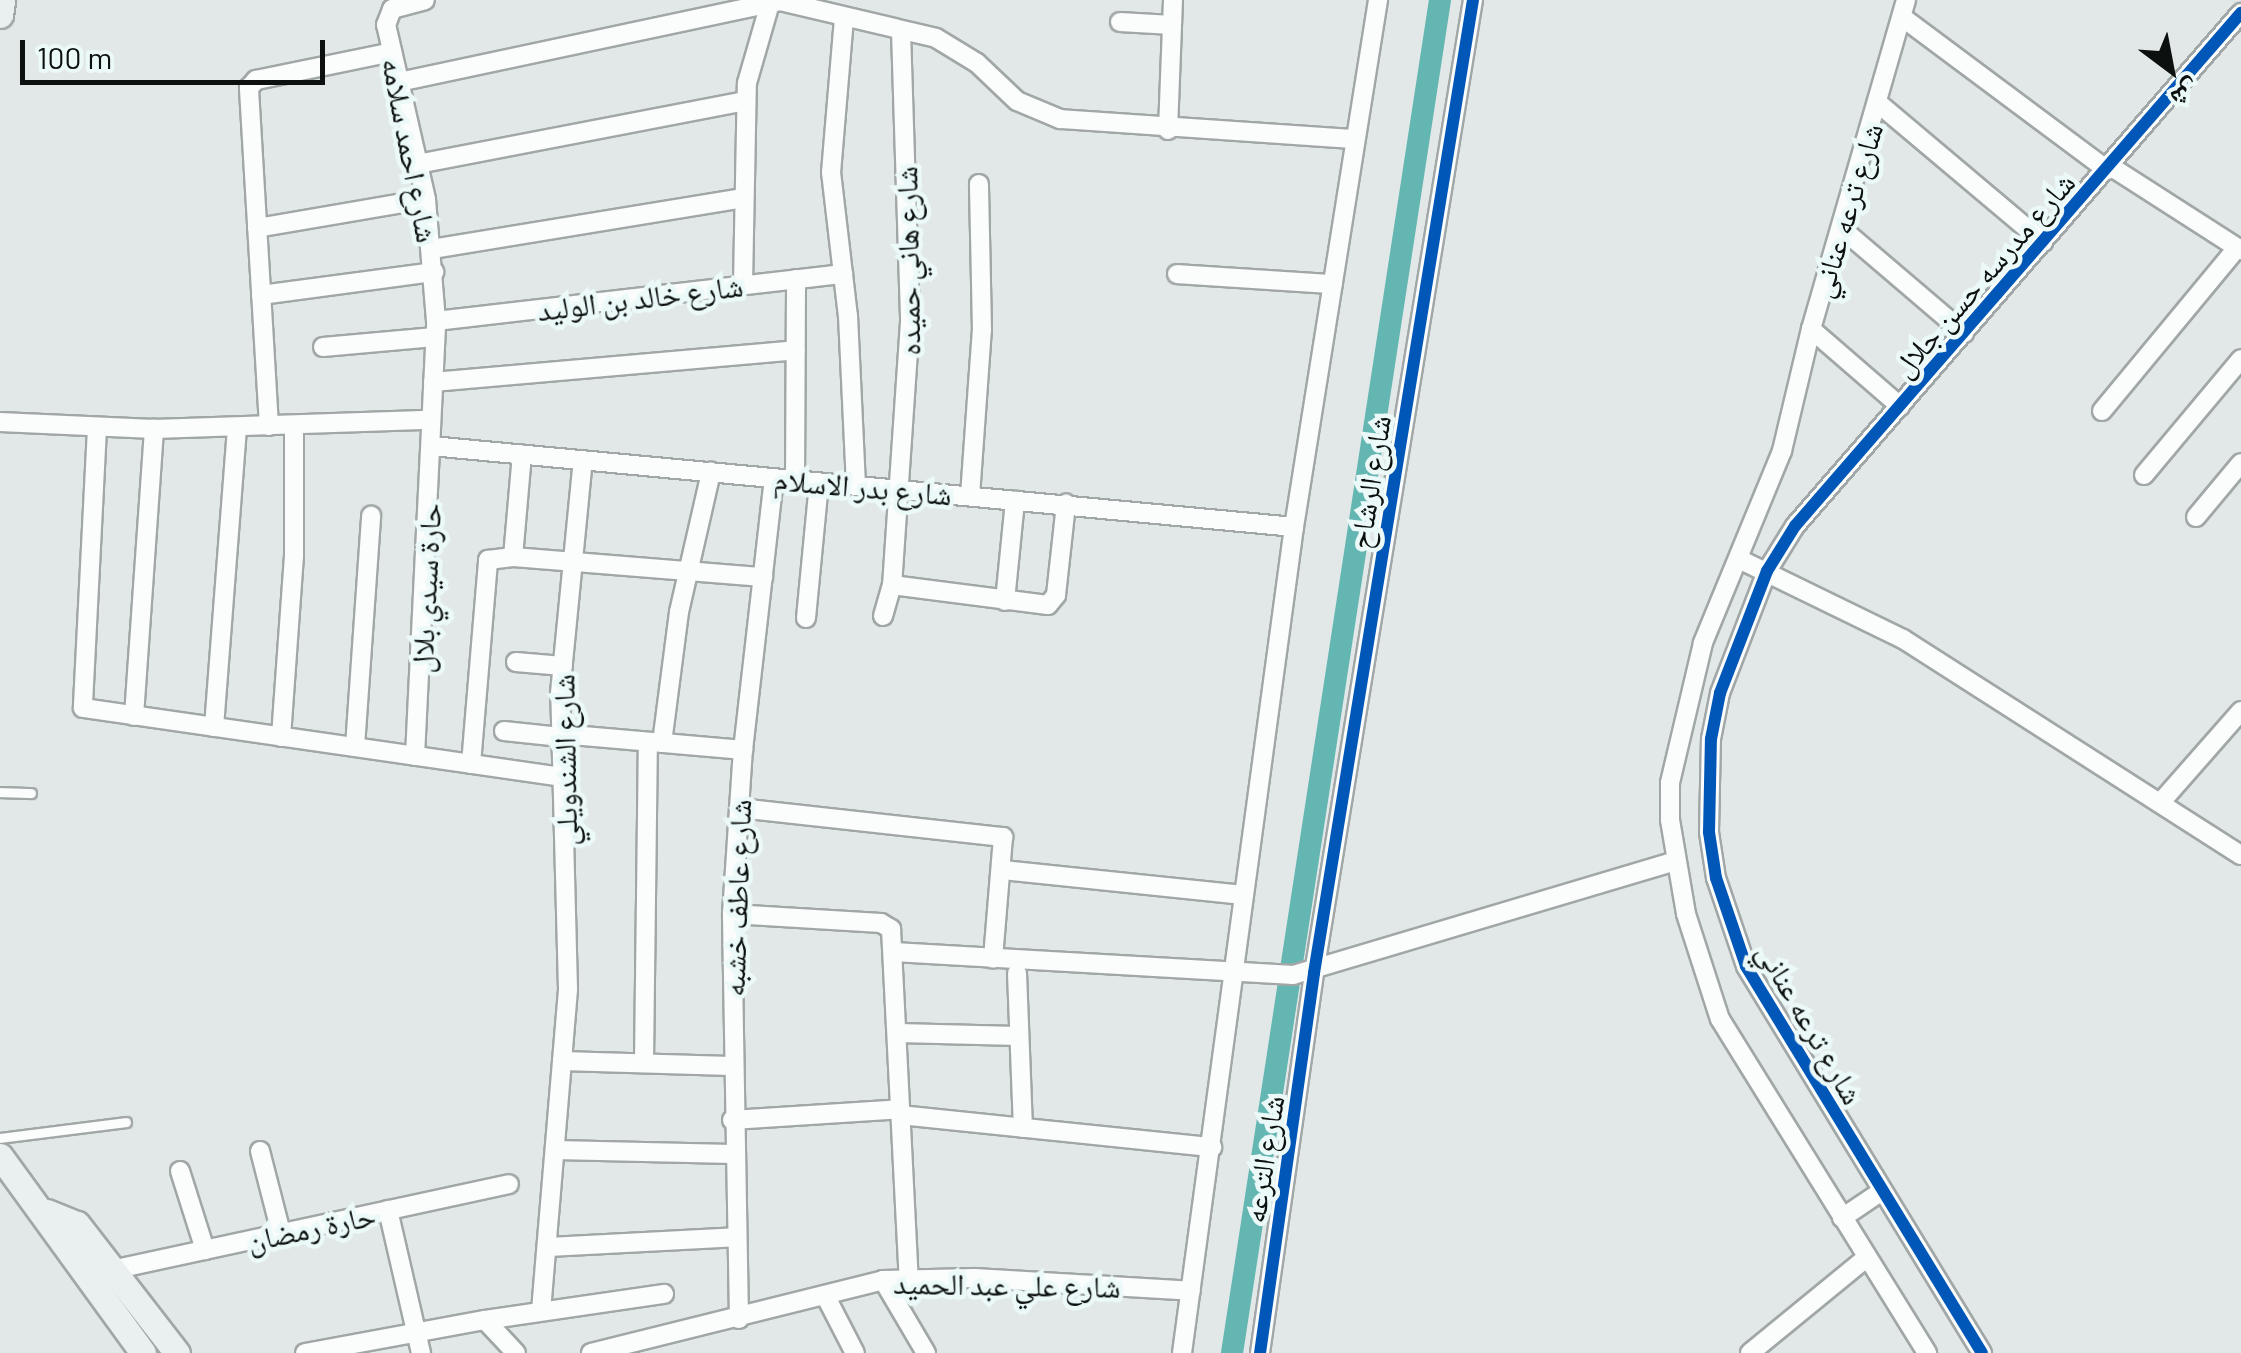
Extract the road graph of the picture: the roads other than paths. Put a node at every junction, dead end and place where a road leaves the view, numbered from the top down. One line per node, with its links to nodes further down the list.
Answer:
1 (2, 0): 9 (main road)
2 (425, 0): 14 (street, شارع احمد سلامه)
3 (1173, 0): 12 (street)
4 (1378, 0): 19 (street)
5 (1473, 0): 107 (street, شارع الرشاح)
6 (770, 2): 10 (street); 15 (street); 16 (street)
7 (1904, 9): 17 (street, شارع ترعه عناني); 21 (street)
8 (2241, 13): 21 (street, شارع مدرسه حسن جلال)
9 (0, 15)
10 (844, 18): 13 (street); 31 (street)
11 (1120, 22): 12 (street)
12 (1172, 25): 18 (street)
13 (901, 31): 18 (street); 63 (street, شارع هاني حميده)
14 (392, 52): 15 (street, شارع احمد سلامه); 25 (street)
15 (399, 82): 20 (street, شارع احمد سلامه)
16 (746, 101): 20 (street); 23 (street)
17 (1878, 102): 26 (street, شارع ترعه عناني); 27 (street)
18 (1168, 130): 19 (street)
19 (1354, 139): 34 (street)
20 (418, 164): 24 (street, شارع احمد سلامه)
21 (2109, 168): 27 (street, شارع مدرسه حسن جلال); 29 (street)
22 (979, 184): 64 (street)
23 (742, 198): 28 (street); 35 (street)
24 (426, 199): 25 (street); 28 (street, شارع احمد سلامه)
25 (257, 228): 36 (street)
26 (1841, 228): 38 (street, شارع ترعه عناني); 39 (street)
27 (2043, 242): 39 (street, شارع مدرسه حسن جلال)
28 (432, 249): 30 (street, شارع احمد سلامه)
29 (2239, 249): 45 (street)
30 (434, 272): 36 (street); 37 (street, شارع احمد سلامه)
31 (843, 274): 33 (street, شارع خالد بن الوليد); 62 (street)
32 (1178, 274): 34 (street)
33 (796, 279): 35 (street, شارع خالد بن الوليد); 41 (street)
34 (1333, 284): 69 (street)
35 (742, 285): 37 (street, شارع خالد بن الوليد)
36 (261, 294): 48 (street)
37 (436, 329): 40 (street, شارع خالد بن الوليد); 43 (street, شارع احمد سلامه)
38 (1811, 329): 44 (street); 71 (street, شارع ترعه عناني)
39 (1964, 333): 44 (street, شارع مدرسه حسن جلال)
40 (323, 347)
41 (796, 350): 43 (street); 60 (street)
42 (2241, 359): 58 (street)
43 (433, 382): 46 (street, شارع احمد سلامه)
44 (1900, 406): 74 (street, شارع مدرسه حسن جلال)
45 (2102, 411)
46 (430, 420): 49 (street); 53 (street, حارة سيدي بلال)
47 (0, 422): 50 (street)
48 (269, 426): 49 (street); 51 (street)
49 (294, 426): 87 (street)
50 (97, 428): 52 (street); 83 (street)
51 (236, 428): 52 (street); 84 (street)
52 (154, 429): 83 (street)
53 (431, 446): 54 (street, شارع بدر الاسلام); 91 (street, حارة سيدي بلال)
54 (522, 454): 55 (street, شارع بدر الاسلام); 70 (street)
55 (583, 460): 57 (street, شارع بدر الاسلام); 72 (street, شارع الشندويلي)
56 (2241, 463): 68 (street)
57 (712, 472): 59 (street, شارع بدر الاسلام); 73 (street)
58 (2144, 474)
59 (774, 479): 60 (street, شارع بدر الاسلام); 75 (street, شارع عاطف خشبه)
60 (795, 480): 61 (street, شارع بدر الاسلام)
61 (819, 483): 62 (street, شارع بدر الاسلام); 79 (street)
62 (856, 486): 63 (street, شارع بدر الاسلام)
63 (902, 490): 64 (street, شارع بدر الاسلام); 76 (street, شارع هاني حميده)
64 (970, 496): 65 (street, شارع بدر الاسلام)
65 (1015, 500): 66 (street, شارع بدر الاسلام); 77 (street)
66 (1066, 504): 69 (street, شارع بدر الاسلام); 77 (street)
67 (371, 516): 89 (street)
68 (2196, 517)
69 (1294, 526): 101 (street)
70 (513, 557): 72 (street); 92 (street)
71 (1740, 560): 74 (street); 99 (street, شارع ترعه عناني)
72 (574, 562): 73 (street); 81 (street, شارع الشندويلي)
73 (690, 572): 75 (street); 88 (street)
74 (1768, 572): 96 (street); 125 (street, شارع ترعه عناني)
75 (763, 577): 90 (street, شارع عاطف خشبه)
76 (892, 585): 77 (street); 78 (street, شارع هاني حميده)
77 (1004, 601)
78 (882, 616)
79 (806, 618)
80 (516, 662): 81 (street)
81 (563, 666): 86 (street, شارع الشندويلي)
82 (2241, 710): 96 (street)
83 (134, 716): 84 (street)
84 (214, 728): 87 (street)
85 (504, 731): 86 (street)
86 (561, 736): 88 (street); 93 (street, شارع الشندويلي)
87 (281, 737): 89 (street)
88 (655, 742): 90 (street); 111 (street)
89 (355, 747): 91 (street)
90 (743, 750): 97 (street, شارع عاطف خشبه)
91 (414, 756): 92 (street)
92 (471, 764): 93 (street)
93 (561, 776): 110 (street, شارع الشندويلي)
94 (0, 792): 95 (lane)
95 (32, 793)
96 (2161, 802): 98 (street)
97 (739, 808): 100 (street); 102 (street, شارع عاطف خشبه)
98 (2241, 855)
99 (1675, 860): 107 (street); 128 (street, شارع ترعه عناني)
100 (1002, 870): 101 (street); 104 (street)
101 (1242, 895): 105 (street)
102 (732, 914): 103 (street); 112 (street, شارع عاطف خشبه)
103 (894, 952): 104 (street); 108 (street)
104 (993, 959): 105 (street)
105 (1231, 972): 107 (street); 118 (street, شارع الترعه)
106 (1017, 973): 109 (street)
107 (1314, 973): 153 (street, شارع الترعه)
108 (897, 1033): 109 (street); 113 (street)
109 (1020, 1036): 116 (street)
110 (562, 1061): 111 (street); 119 (street, شارع الشندويلي)
111 (644, 1061): 112 (street)
112 (730, 1066): 114 (street, شارع عاطف خشبه)
113 (900, 1112): 114 (street); 116 (street); 135 (street)
114 (732, 1120): 121 (street, شارع عاطف خشبه)
115 (126, 1122): 117 (lane)
116 (1024, 1128): 118 (street)
117 (0, 1138)
118 (1212, 1147): 137 (street, شارع الترعه)
119 (555, 1150): 121 (street); 131 (street, شارع الشندويلي)
120 (260, 1151): 129 (street)
121 (734, 1154): 130 (street, شارع عاطف خشبه)
122 (0, 1156): 127 (main road)
123 (180, 1170): 132 (street)
124 (509, 1184): 126 (street, حارة رمضان)
125 (1882, 1191): 128 (street); 156 (street, شارع ترعه عناني)
126 (388, 1210): 129 (street, حارة رمضان); 143 (street)
127 (47, 1212): 134 (main road); 144 (main road)
128 (1842, 1218): 133 (street, شارع ترعه عناني)
129 (280, 1233): 132 (street, حارة رمضان)
130 (736, 1237): 131 (street); 141 (street, شارع عاطف خشبه)
131 (548, 1248): 140 (street, شارع الشندويلي)
132 (205, 1250): 134 (street, حارة رمضان)
133 (1866, 1258): 154 (street); 155 (street, شارع ترعه عناني)
134 (112, 1270): 145 (main road)
135 (909, 1279): 136 (street, شارع علي عبد الحميد); 137 (street, شارع علي عبد الحميد)
136 (882, 1280): 139 (street, شارع علي عبد الحميد); 151 (street)
137 (1191, 1291): 152 (street, شارع الترعه)
138 (664, 1294): 140 (street)
139 (825, 1296): 141 (street, شارع علي عبد الحميد); 150 (street)
140 (541, 1311): 142 (street)
141 (739, 1319): 149 (street, شارع علي عبد الحميد)
142 (485, 1320): 143 (street); 148 (street)
143 (414, 1328): 146 (street); 147 (street)
144 (143, 1353)
145 (177, 1353)
146 (305, 1353)
147 (420, 1353)
148 (516, 1353)
149 (591, 1353)
150 (855, 1353)
151 (926, 1353)
152 (1182, 1353)
153 (1260, 1353)
154 (1750, 1353)
155 (1927, 1353)
156 (1982, 1353)

